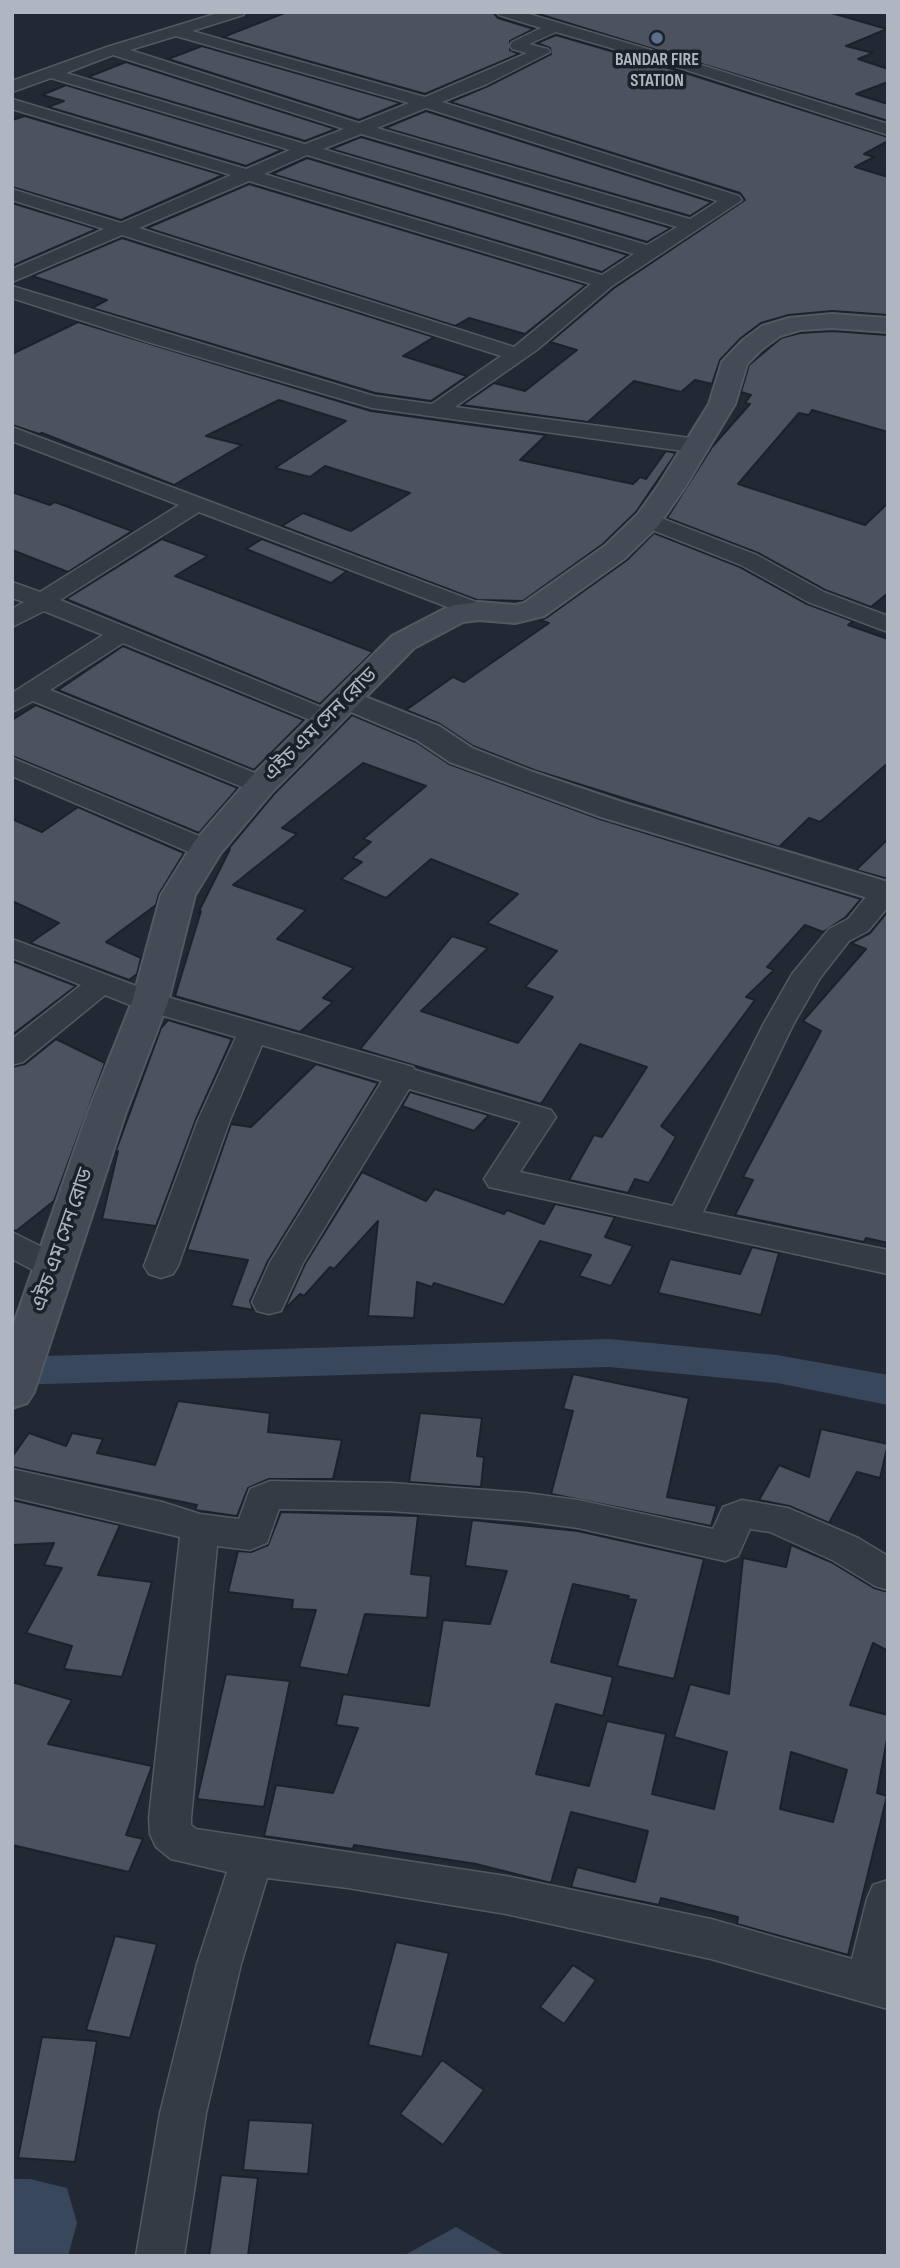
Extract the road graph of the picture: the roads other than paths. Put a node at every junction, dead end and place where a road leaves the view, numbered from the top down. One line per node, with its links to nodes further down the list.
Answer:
1 (238, 12): 4 (street)
2 (504, 12): 3 (street)
3 (553, 29): 8 (street); 11 (street)
4 (179, 32): 5 (street); 8 (street)
5 (113, 50): 6 (street); 10 (street)
6 (50, 73): 7 (street); 12 (street)
7 (12, 87)
8 (427, 103): 10 (street); 15 (street)
9 (12, 104): 13 (street)
10 (362, 128): 12 (street); 15 (street)
11 (888, 130)
12 (304, 150): 13 (street); 17 (street)
13 (247, 176): 16 (street); 19 (street)
14 (12, 194): 16 (street)
15 (691, 225): 17 (street)
16 (122, 229): 18 (street); 22 (street)
17 (649, 251): 19 (street)
18 (12, 276)
19 (605, 282): 22 (street)
20 (12, 292): 23 (street)
21 (888, 325): 25 (main road, এইচ এম সেন রোড)
22 (517, 355): 23 (street)
23 (435, 411): 25 (street)
24 (12, 433): 26 (street)
25 (698, 446): 27 (main road, এইচ এম সেন রোড)
26 (196, 504): 29 (street); 30 (street)
27 (648, 520): 30 (main road, এইচ এম সেন রোড); 32 (street)
28 (12, 589): 29 (street)
29 (41, 601): 31 (street); 33 (street)
30 (479, 611): 35 (main road, এইচ এম সেন রোড)
31 (12, 620)
32 (888, 625)
33 (121, 634): 34 (street); 35 (street)
34 (21, 698): 37 (street)
35 (339, 709): 37 (main road, এইচ এম সেন রোড); 39 (street)
36 (12, 766): 38 (street)
37 (261, 785): 38 (main road, এইচ এম সেন রোড)
38 (206, 849): 42 (main road, এইচ এম সেন রোড)
39 (886, 894): 46 (street)
40 (12, 948): 41 (street)
41 (102, 983): 42 (street); 44 (street)
42 (150, 1002): 43 (street); 50 (main road, এইচ এম সেন রোড)
43 (253, 1032): 45 (street); 49 (street)
44 (12, 1055)
45 (402, 1074): 46 (street); 51 (street)
46 (683, 1219): 48 (street)
47 (12, 1244): 50 (street)
48 (888, 1262)
49 (161, 1266)
50 (54, 1267): 52 (main road, এইচ এম সেন রোড)
51 (269, 1302)
52 (12, 1392)
53 (12, 1483): 54 (street)
54 (200, 1529): 55 (street); 56 (street)
55 (888, 1575)
56 (252, 1858): 58 (street); 59 (street)
57 (888, 1899): 58 (street)
58 (878, 1986)
59 (160, 2256)

